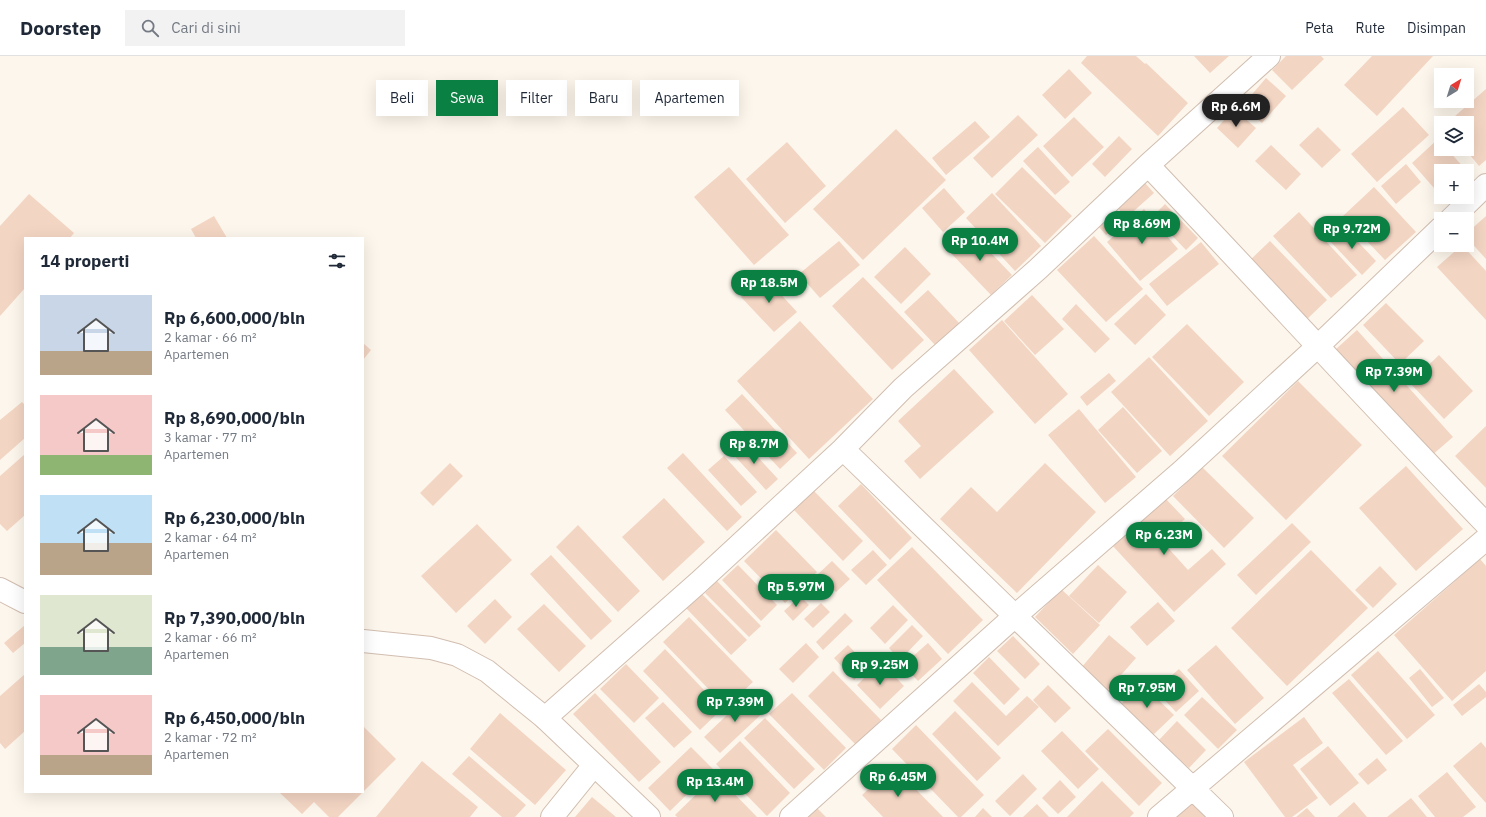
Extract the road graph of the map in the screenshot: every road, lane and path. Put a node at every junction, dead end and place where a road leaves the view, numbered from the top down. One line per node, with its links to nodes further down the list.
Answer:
1 (1269, 56): 2 (street)
2 (1148, 165): 6 (street); 7 (street)
3 (1486, 185): 4 (street)
4 (1458, 212)
5 (1434, 235): 6 (street)
6 (1318, 346): 8 (street); 12 (street)
7 (843, 449): 12 (street); 14 (street)
8 (1486, 524)
9 (1486, 539): 16 (street)
10 (0, 589): 11 (street)
11 (24, 601)
12 (1015, 616): 16 (street); 19 (street)
13 (364, 641): 14 (street)
14 (545, 718): 15 (street)
15 (594, 765): 17 (street); 18 (street)
16 (1192, 788): 20 (street); 21 (street)
17 (552, 817)
18 (649, 817)
19 (791, 817)
20 (1159, 817)
21 (1222, 817)

